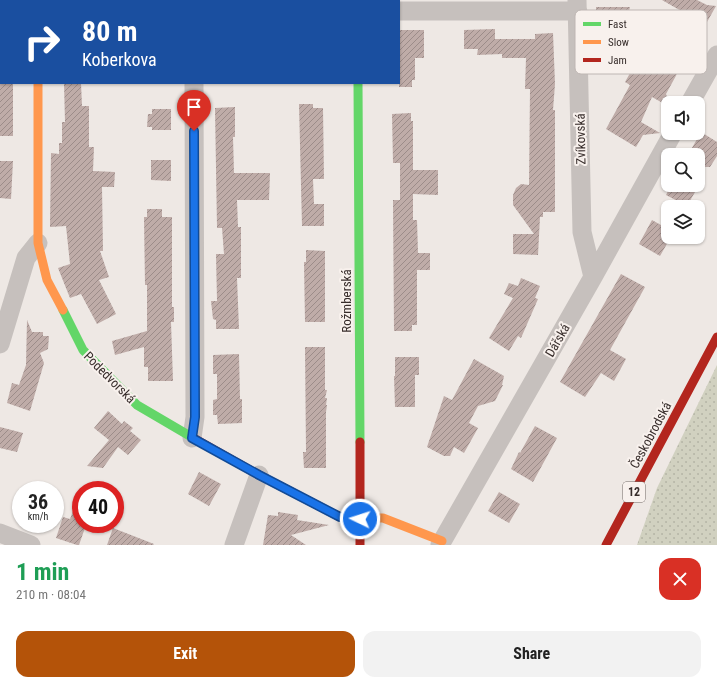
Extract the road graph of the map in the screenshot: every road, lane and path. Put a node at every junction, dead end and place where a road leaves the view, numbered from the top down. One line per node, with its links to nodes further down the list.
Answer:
1 (578, 5): 2 (street)
2 (400, 11)
3 (717, 55): 4 (street)
4 (707, 73)
5 (579, 74): 13 (street, Zvíkovská)
6 (706, 74): 10 (street)
7 (38, 84): 12 (street, Podedvorská)
8 (194, 84): 16 (street)
9 (358, 84): 18 (street, Rožmberská)
10 (694, 96)
11 (669, 140): 13 (street, Dářská)
12 (38, 243): 15 (street); 16 (street, Podedvorská)
13 (593, 277): 20 (street, Dářská)
14 (717, 337): 24 (street, Českobrodská / 12)
15 (0, 344)
16 (192, 438): 17 (street, Podedvorská)
17 (259, 475): 18 (street, Podedvorská); 22 (street)
18 (360, 519): 20 (street); 23 (street, Rožmberská)
19 (0, 533): 21 (street)
20 (441, 543)
21 (31, 545)
22 (234, 545)
23 (360, 545)
24 (606, 545)

